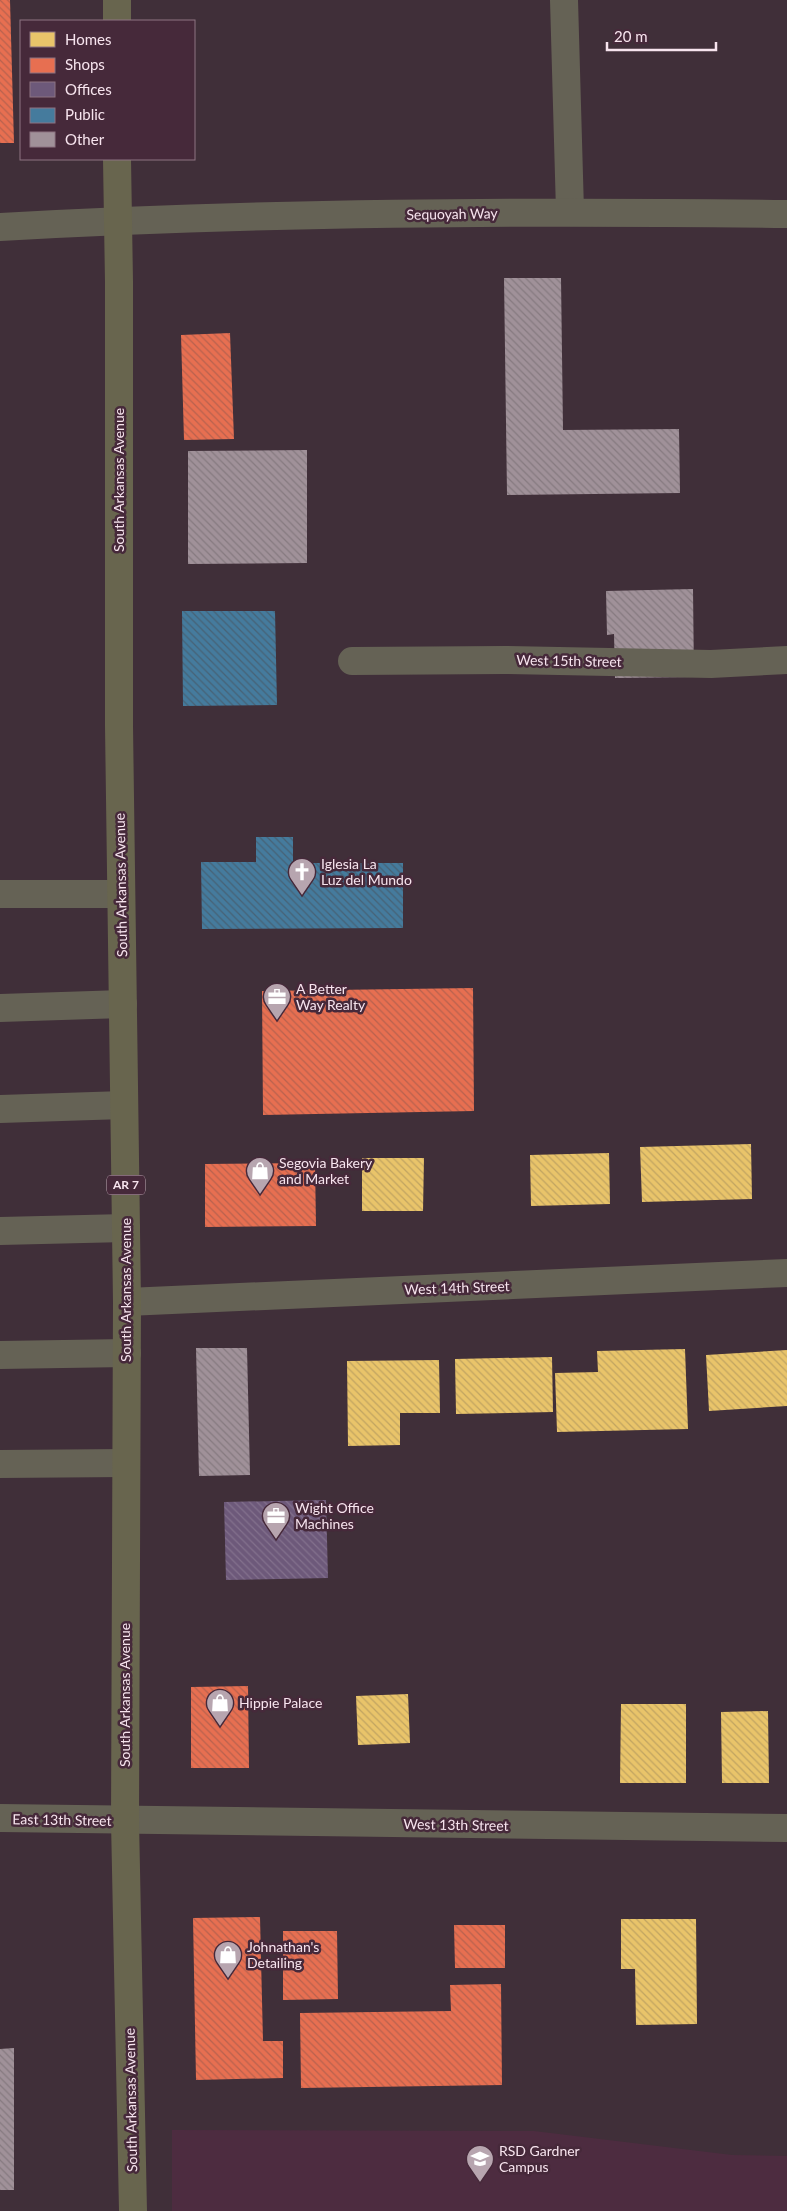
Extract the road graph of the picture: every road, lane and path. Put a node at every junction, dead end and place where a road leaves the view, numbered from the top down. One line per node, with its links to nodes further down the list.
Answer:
1 (117, 0): 3 (highway)
2 (564, 0): 5 (street)
3 (117, 20)
4 (117, 160): 7 (highway, South Arkansas Avenue / AR 7)
5 (570, 211): 6 (street, Sequoyah Way); 7 (street, Sequoyah Way)
6 (787, 214)
7 (117, 220): 8 (street, Sequoyah Way); 12 (highway, South Arkansas Avenue / AR 7)
8 (0, 227)
9 (787, 660): 10 (street, West 15th Street)
10 (352, 661)
11 (0, 894): 12 (street)
12 (121, 894): 13 (highway, South Arkansas Avenue / AR 7)
13 (123, 1004): 14 (street); 15 (highway, South Arkansas Avenue / AR 7)
14 (0, 1008)
15 (124, 1106): 16 (street); 17 (highway, South Arkansas Avenue / AR 7)
16 (0, 1109)
17 (126, 1228): 18 (street); 20 (highway, South Arkansas Avenue / AR 7)
18 (0, 1231)
19 (787, 1274): 20 (street, West 14th Street)
20 (127, 1302): 21 (highway, South Arkansas Avenue / AR 7)
21 (127, 1353): 22 (street); 23 (highway, South Arkansas Avenue / AR 7)
22 (0, 1355)
23 (126, 1463): 24 (street); 26 (highway, South Arkansas Avenue / AR 7)
24 (0, 1464)
25 (0, 1818): 26 (street, East 13th Street)
26 (125, 1821): 27 (street, West 13th Street); 28 (highway, South Arkansas Avenue / AR 7)
27 (787, 1828)
28 (133, 2211)

